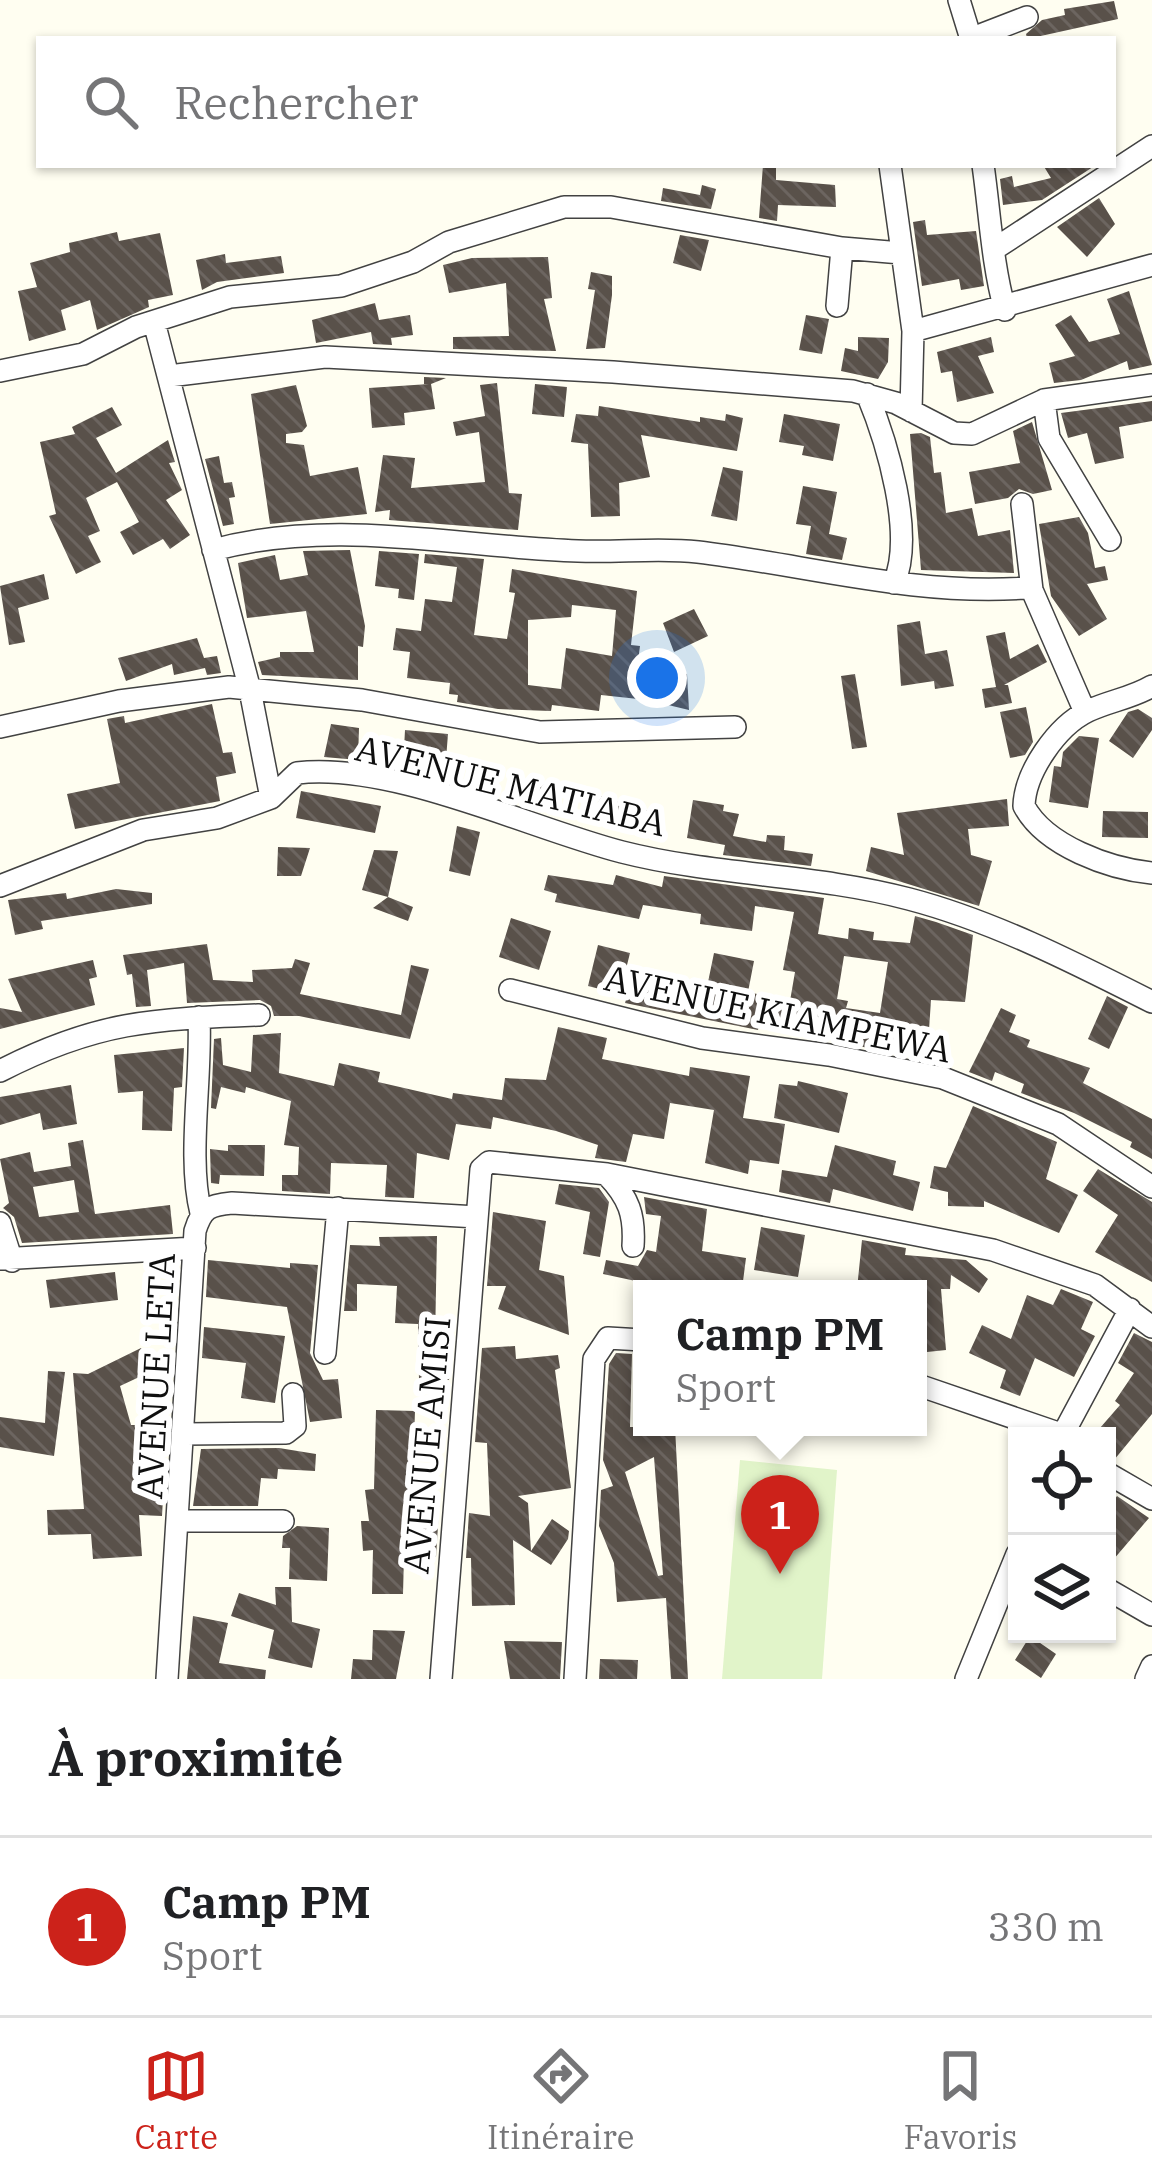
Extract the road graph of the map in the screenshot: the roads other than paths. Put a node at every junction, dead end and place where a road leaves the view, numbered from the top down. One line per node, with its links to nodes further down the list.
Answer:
1 (959, 0): 3 (street)
2 (1027, 17): 4 (street)
3 (969, 36)
4 (978, 36)
5 (1152, 146): 9 (street)
6 (890, 168): 10 (street)
7 (983, 168): 9 (street)
8 (842, 248): 10 (street); 12 (street); 14 (street)
9 (996, 248): 13 (street)
10 (901, 253): 15 (street)
11 (1152, 265): 13 (street)
12 (837, 305)
13 (1005, 310): 15 (street)
14 (154, 322): 16 (street); 17 (street)
15 (914, 331): 21 (street)
16 (0, 371)
17 (169, 376): 19 (street); 24 (street)
18 (1152, 385): 20 (street)
19 (867, 394): 21 (street); 25 (street)
20 (1044, 400): 21 (street); 23 (street)
21 (911, 412)
22 (1022, 504): 26 (street)
23 (1110, 540)
24 (213, 550): 25 (street); 28 (street)
25 (895, 583): 26 (street)
26 (1033, 590): 29 (street)
27 (1152, 686): 29 (street)
28 (250, 690): 30 (street); 31 (street); 32 (street)
29 (1085, 712): 33 (street)
30 (0, 727)
31 (735, 727)
32 (271, 799): 34 (street, AVENUE MATIABA); 36 (street, AVENUE MATIABA)
33 (1152, 873)
34 (0, 886)
35 (510, 990): 41 (street, AVENUE KIAMPEWA)
36 (1152, 1002)
37 (259, 1015): 38 (street)
38 (199, 1017): 39 (street); 43 (street)
39 (0, 1071)
40 (607, 1174): 44 (street, AVENUE AMISI); 46 (street); 49 (street, AVENUE AMISI)
41 (1152, 1187)
42 (338, 1208): 43 (street, AVENUE LETA); 44 (street, AVENUE LETA); 52 (street)
43 (200, 1213): 47 (street, AVENUE LETA)
44 (477, 1217): 67 (street, AVENUE AMISI)
45 (0, 1223): 48 (street)
46 (633, 1246)
47 (195, 1248): 48 (street); 57 (street, AVENUE LETA)
48 (4, 1264)
49 (1130, 1310): 50 (street, AVENUE AMISI); 56 (street)
50 (1152, 1327)
51 (633, 1339): 68 (street)
52 (326, 1353)
53 (927, 1388): 55 (street)
54 (293, 1394): 57 (street)
55 (1038, 1427)
56 (1065, 1427)
57 (186, 1434): 60 (street, AVENUE LETA)
58 (1116, 1478): 59 (street)
59 (1152, 1499)
60 (181, 1521): 61 (street); 66 (street, AVENUE LETA)
61 (283, 1521)
62 (1008, 1576): 69 (street)
63 (1116, 1594): 64 (street)
64 (1152, 1615)
65 (1152, 1666): 70 (street)
66 (167, 1679)
67 (441, 1679)
68 (575, 1679)
69 (966, 1679)
70 (1146, 1679)

